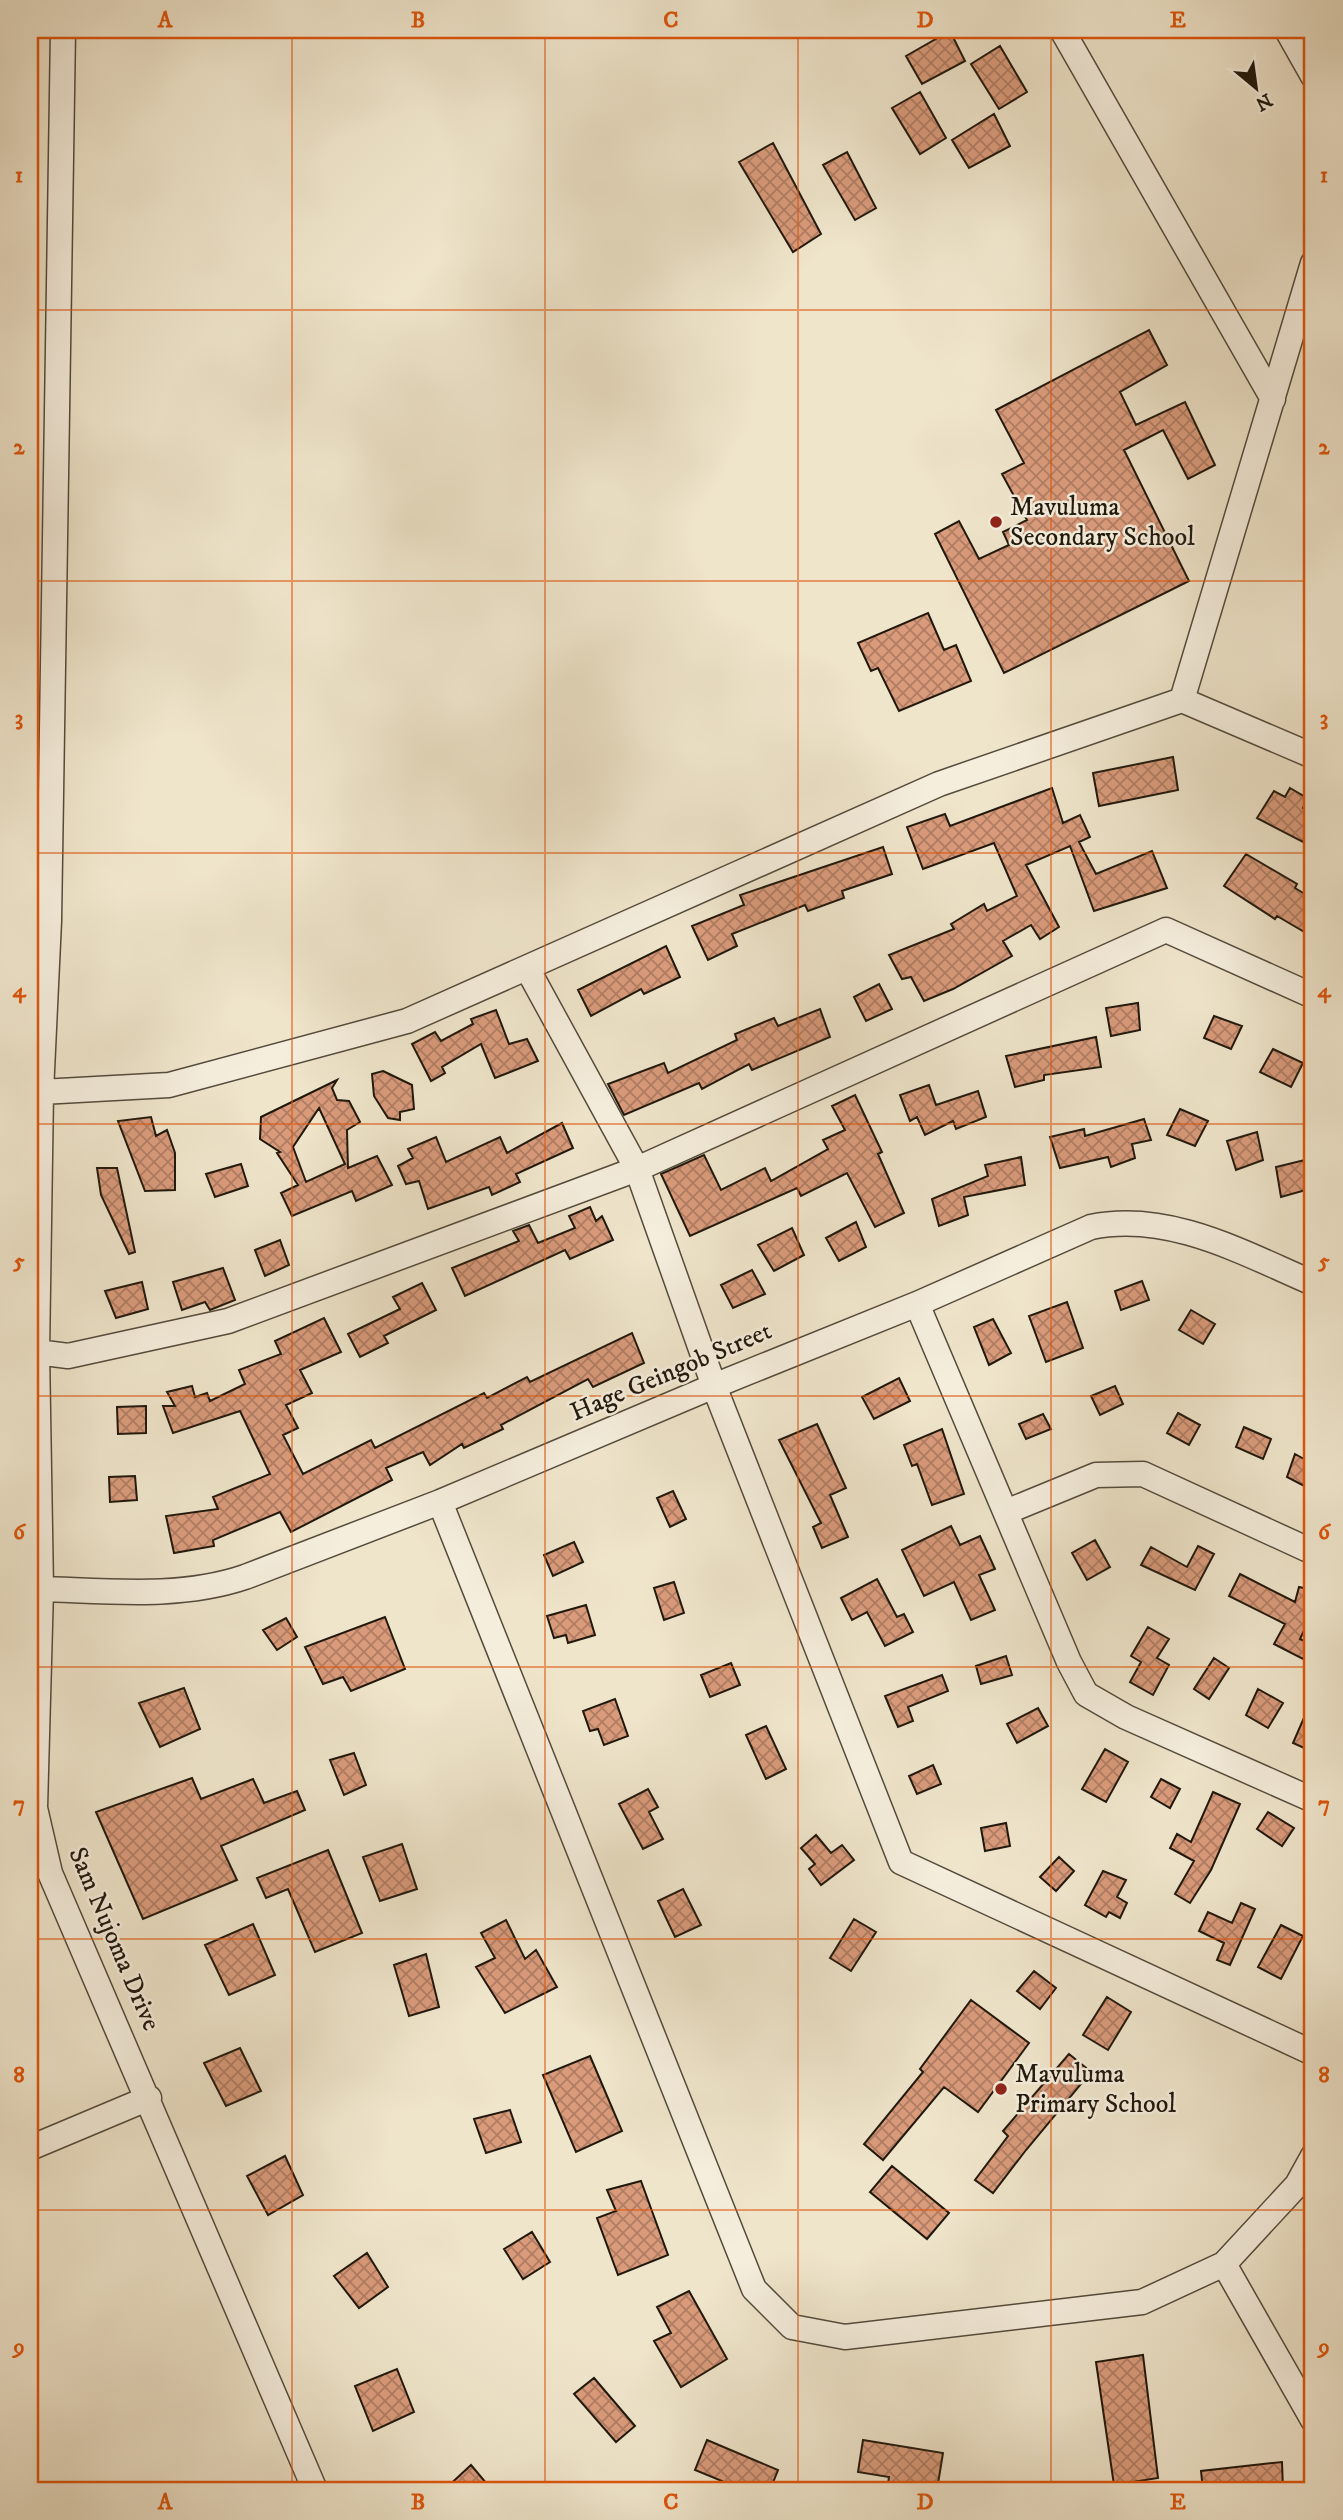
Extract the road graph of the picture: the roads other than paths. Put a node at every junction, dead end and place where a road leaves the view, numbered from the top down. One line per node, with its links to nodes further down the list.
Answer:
1 (63, 30): 11 (street, Sam Nujoma Drive)
2 (1062, 30): 6 (street)
3 (1287, 30): 4 (street)
4 (1313, 76)
5 (1313, 263): 6 (street)
6 (1273, 399): 7 (street)
7 (1182, 700): 8 (street); 9 (street)
8 (1313, 757)
9 (527, 968): 11 (street); 12 (street)
10 (1313, 996): 12 (street)
11 (41, 1092): 15 (street, Sam Nujoma Drive)
12 (637, 1169): 15 (street); 16 (street)
13 (1313, 1283): 14 (street, Hage Geingob Street)
14 (917, 1304): 16 (street, Hage Geingob Street); 18 (street)
15 (37, 1352): 20 (street, Sam Nujoma Drive)
16 (713, 1386): 17 (street, Hage Geingob Street); 23 (street)
17 (440, 1502): 20 (street, Hage Geingob Street); 27 (street)
18 (1006, 1511): 19 (street); 21 (street)
19 (1313, 1552)
20 (41, 1589): 22 (street, Sam Nujoma Drive)
21 (1313, 1800)
22 (40, 1876): 24 (street, Sam Nujoma Drive)
23 (1313, 2053)
24 (149, 2098): 25 (street); 29 (street, Sam Nujoma Drive)
25 (30, 2148)
26 (1313, 2156): 27 (street)
27 (1224, 2264): 28 (street)
28 (1313, 2420)
29 (315, 2490)

